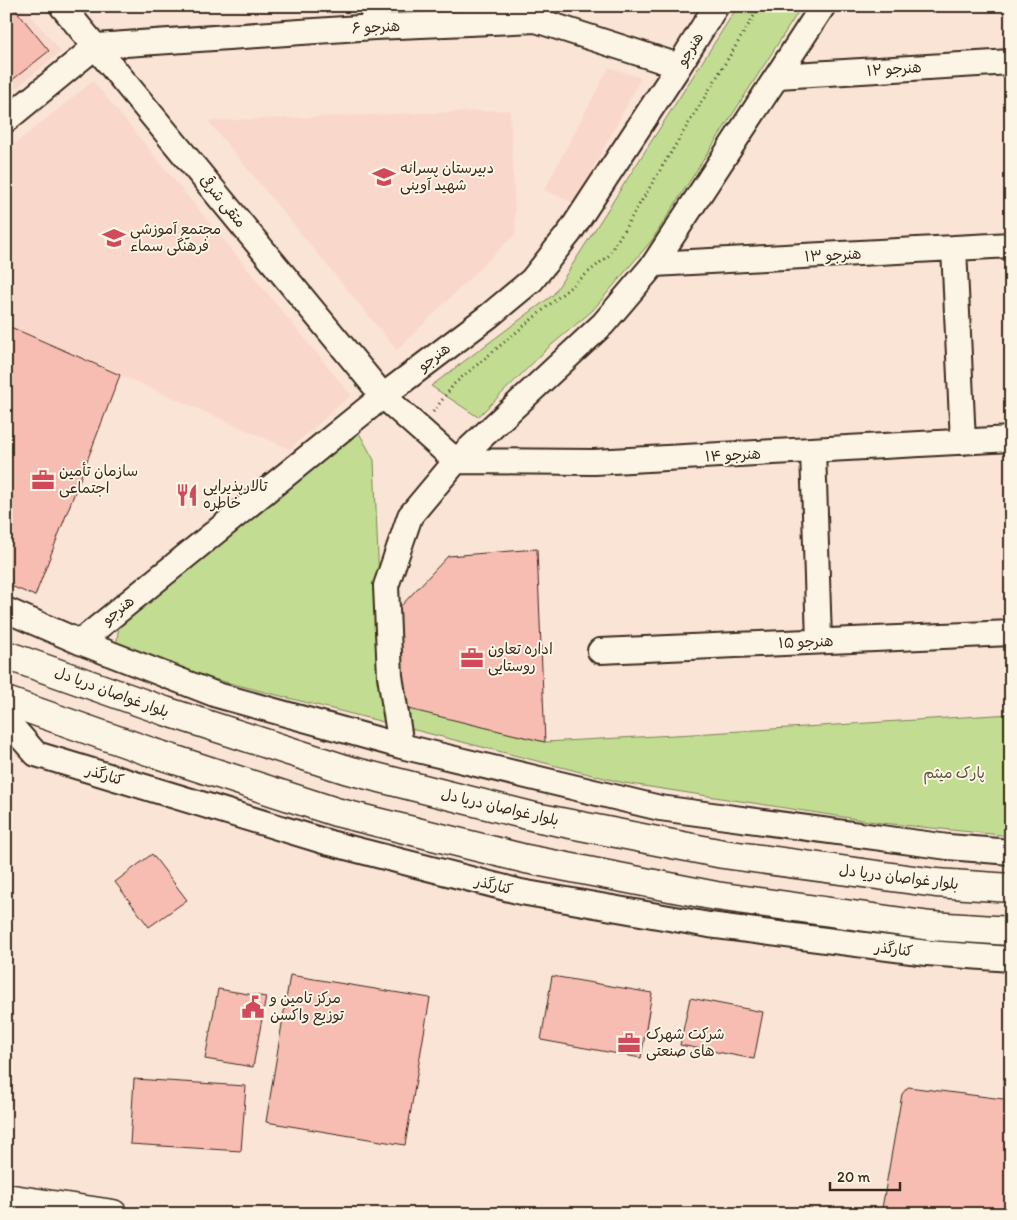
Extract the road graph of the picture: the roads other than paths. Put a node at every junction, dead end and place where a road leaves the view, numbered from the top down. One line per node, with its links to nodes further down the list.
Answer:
1 (62, 6): 5 (street, متقی شرقی)
2 (716, 6): 7 (street, هنرجو)
3 (824, 6): 8 (street)
4 (373, 17): 5 (street, هنرجو ۶); 7 (street, هنرجو ۶)
5 (96, 46): 9 (street); 13 (street, متقی شرقی)
6 (1011, 62): 8 (street, هنرجو ۱۲)
7 (679, 66): 13 (street, هنرجو)
8 (778, 76): 12 (street)
9 (6, 120)
10 (1011, 245): 11 (street, هنرجو ۱۳)
11 (954, 248): 12 (street, هنرجو ۱۳); 15 (street)
12 (654, 264): 17 (street)
13 (384, 396): 17 (street, متقی شرقی); 21 (street, هنرجو)
14 (1011, 439): 15 (street, هنرجو ۱۴)
15 (963, 442): 16 (street, هنرجو ۱۴)
16 (814, 450): 17 (street, هنرجو ۱۴); 20 (street)
17 (456, 460): 26 (street)
18 (6, 610): 21 (street)
19 (1011, 633): 20 (street, هنرجو ۱۵)
20 (819, 641): 22 (street, هنرجو ۱۵)
21 (80, 642): 26 (street)
22 (600, 650)
23 (6, 654): 28 (main road, بلوار غواصان دریا دل)
24 (6, 701): 29 (main road)
25 (6, 720): 30 (street, کنارگذر)
26 (402, 746): 27 (street)
27 (1011, 852)
28 (1011, 888)
29 (1011, 931)
30 (1011, 959)
31 (6, 1198): 32 (main road)
32 (113, 1214)

